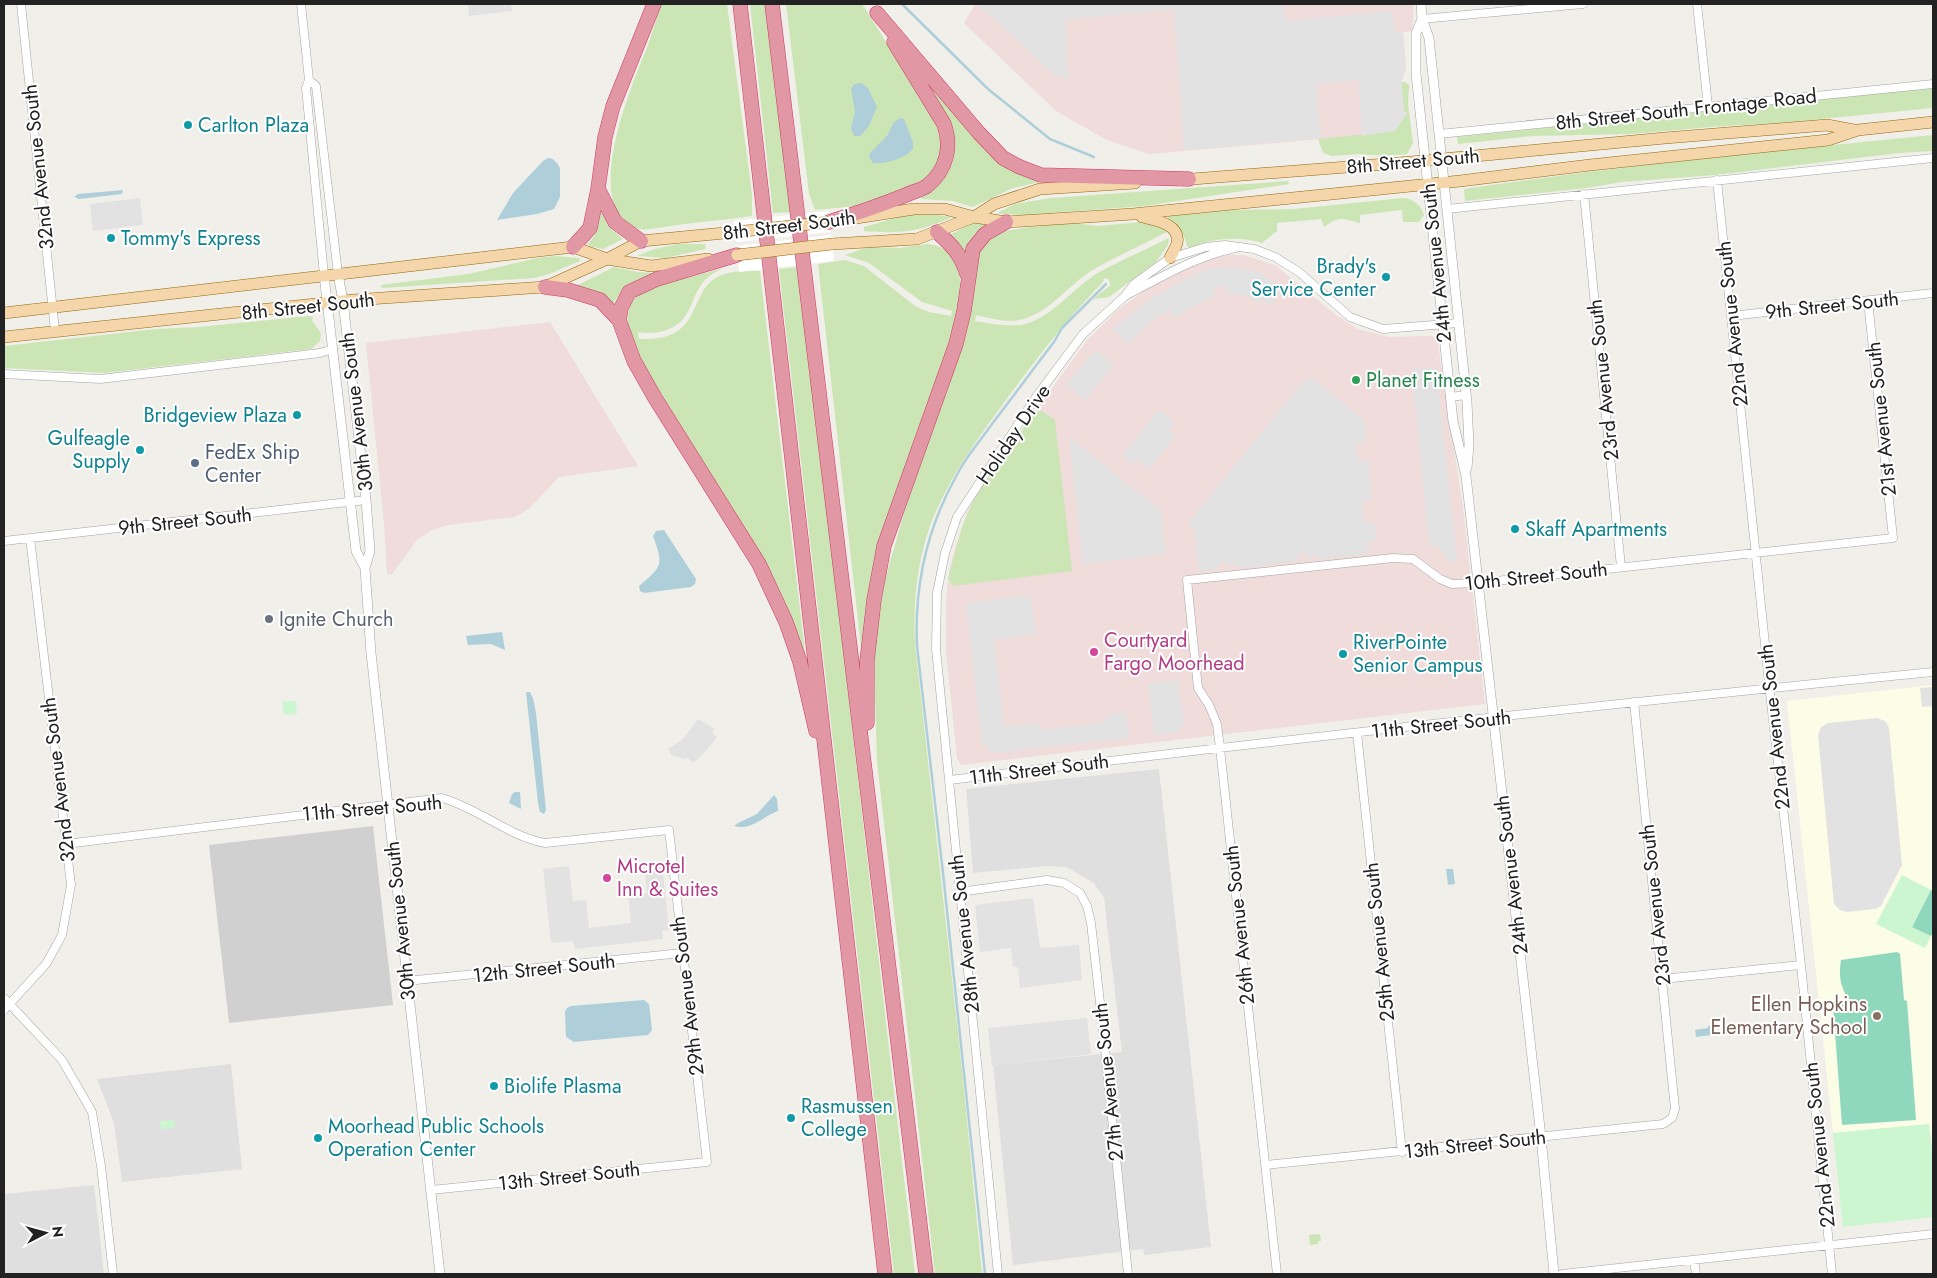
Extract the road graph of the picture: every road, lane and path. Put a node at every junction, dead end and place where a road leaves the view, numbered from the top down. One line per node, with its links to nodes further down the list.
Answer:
1 (21, 4): 49 (street, 32nd Avenue South)
2 (301, 4): 11 (street, 30th Avenue South)
3 (654, 4): 26 (highway)
4 (740, 4): 82 (highway)
5 (772, 4): 79 (highway)
6 (1421, 4): 10 (street, 24th Avenue South)
7 (1583, 4): 10 (street)
8 (1697, 4): 13 (street)
9 (874, 8): 22 (highway); 31 (highway)
10 (1422, 19): 16 (street, 24th Avenue South); 19 (street, 24th Avenue South)
11 (310, 80): 20 (street, 30th Avenue South); 21 (street, 30th Avenue South)
12 (1933, 84): 13 (street, 8th Street South Frontage Road)
13 (1708, 106): 16 (street, 8th Street South Frontage Road)
14 (1933, 122): 15 (main road, 8th Street South)
15 (1858, 130): 18 (main road, 8th Street South); 24 (main road, 8th Street South)
16 (1439, 134): 18 (street, 24th Avenue South)
17 (1933, 158): 23 (street)
18 (1442, 159): 19 (main road, 8th Street South); 24 (street, 24th Avenue South)
19 (1425, 161): 22 (main road, 8th Street South); 25 (street, 24th Avenue South)
20 (325, 163): 21 (street); 40 (street, 30th Avenue South)
21 (313, 164): 41 (street, 30th Avenue South)
22 (1189, 179): 30 (main road, 8th Street South)
23 (1717, 180): 27 (street); 51 (street, 22nd Avenue South)
24 (1444, 183): 25 (main road, 8th Street South); 28 (street, 24th Avenue South)
25 (1428, 184): 29 (main road, 8th Street South); 54 (street, 24th Avenue South)
26 (598, 189): 34 (highway); 36 (highway)
27 (1584, 194): 28 (street); 68 (street, 23rd Avenue South)
28 (1447, 209): 53 (street, 24th Avenue South)
29 (1133, 214): 32 (main road, 8th Street South); 38 (main road)
30 (974, 217): 31 (main road, 8th Street South); 32 (main road, 8th Street South); 33 (main road, 8th Street South)
31 (829, 222): 34 (main road, 8th Street South, bridge)
32 (1006, 222): 42 (highway)
33 (937, 232): 37 (main road, 8th Street South, bridge); 42 (highway)
34 (641, 241): 39 (main road, 8th Street South)
35 (1240, 247): 38 (street, Holiday Drive); 45 (street, Holiday Drive); 54 (street, Holiday Drive)
36 (573, 248): 39 (main road, 8th Street South); 40 (main road, 8th Street South)
37 (738, 255): 39 (main road, 8th Street South); 52 (highway)
38 (1170, 258): 45 (street, Holiday Drive)
39 (607, 259): 43 (main road, 8th Street South)
40 (338, 274): 41 (main road, 8th Street South); 47 (street, 30th Avenue South)
41 (324, 275): 48 (street, 30th Avenue South); 49 (main road, 8th Street South)
42 (968, 277): 79 (highway)
43 (545, 287): 47 (main road, 8th Street South); 52 (highway)
44 (1933, 293): 46 (street, 9th Street South)
45 (1125, 296): 72 (street, Holiday Drive)
46 (1868, 301): 51 (street, 9th Street South); 65 (street, 21st Avenue South)
47 (344, 302): 48 (main road, 8th Street South); 62 (street, 30th Avenue South)
48 (327, 303): 55 (main road, 8th Street South); 57 (street, 30th Avenue South)
49 (53, 308): 50 (main road, 8th Street South); 55 (street, 32nd Avenue South)
50 (4, 313)
51 (1731, 316): 67 (street, 22nd Avenue South)
52 (619, 320): 82 (highway)
53 (1459, 323): 54 (street, Holiday Drive); 59 (street, 24th Avenue South)
54 (1442, 325): 60 (street, 24th Avenue South)
55 (55, 331): 56 (main road, 8th Street South)
56 (4, 337)
57 (333, 349): 58 (street); 63 (street, 30th Avenue South)
58 (4, 374)
59 (1466, 395): 60 (street); 61 (street, 24th Avenue South)
60 (1450, 397): 61 (street, 24th Avenue South)
61 (1466, 476): 71 (street, 24th Avenue South)
62 (366, 500): 63 (street, 9th Street South); 69 (street, 30th Avenue South)
63 (351, 502): 64 (street, 9th Street South); 69 (street, 30th Avenue South)
64 (30, 538): 66 (street, 9th Street South); 84 (street, 32nd Avenue South)
65 (1893, 538): 67 (street, 10th Street South)
66 (4, 541)
67 (1756, 553): 68 (street, 10th Street South); 74 (street, 22nd Avenue South)
68 (1621, 567): 71 (street, 10th Street South)
69 (365, 568): 81 (street, 30th Avenue South)
70 (1187, 580): 71 (street, 10th Street South); 78 (street, 26th Avenue South)
71 (1477, 583): 76 (street, 24th Avenue South)
72 (937, 593): 80 (street, 28th Avenue South)
73 (1933, 672): 74 (street, 11th Street South)
74 (1770, 688): 75 (street, 11th Street South); 87 (street, 22nd Avenue South)
75 (1634, 702): 76 (street, 11th Street South); 88 (street, 23rd Avenue South)
76 (1493, 718): 77 (street, 11th Street South); 93 (street, 24th Avenue South)
77 (1357, 733): 78 (street, 11th Street South); 94 (street, 25th Avenue South)
78 (1220, 748): 80 (street, 11th Street South); 96 (street, 26th Avenue South)
79 (863, 756): 104 (highway)
80 (950, 780): 85 (street, 28th Avenue South)
81 (388, 804): 83 (street, 11th Street South); 84 (street, 11th Street South); 89 (street, 30th Avenue South)
82 (834, 828): 103 (highway)
83 (669, 830): 86 (street, 29th Avenue South)
84 (66, 844): 90 (street, 32nd Avenue South)
85 (959, 892): 105 (street, 28th Avenue South); 106 (street, 27th Avenue South)
86 (682, 953): 89 (street, 12th Street South); 95 (street, 29th Avenue South)
87 (1801, 965): 88 (street); 99 (street, 22nd Avenue South)
88 (1662, 980): 92 (street, 23rd Avenue South)
89 (406, 981): 97 (street, 30th Avenue South)
90 (7, 1001): 91 (street); 101 (street)
91 (4, 1010)
92 (1675, 1109): 93 (street, 13th Street South)
93 (1541, 1137): 94 (street, 13th Street South); 108 (street, 24th Avenue South)
94 (1402, 1152): 96 (street, 13th Street South)
95 (707, 1162): 97 (street, 13th Street South)
96 (1266, 1165): 107 (street, 26th Avenue South)
97 (431, 1190): 102 (street, 30th Avenue South)
98 (1933, 1234): 99 (street)
99 (1829, 1245): 100 (street); 111 (street, 22nd Avenue South)
100 (1694, 1260): 109 (street); 110 (street)
101 (113, 1274)
102 (440, 1274)
103 (885, 1274)
104 (926, 1274)
105 (998, 1274)
106 (1128, 1274)
107 (1277, 1274)
108 (1554, 1274)
109 (1562, 1274)
110 (1696, 1274)
111 (1832, 1274)

